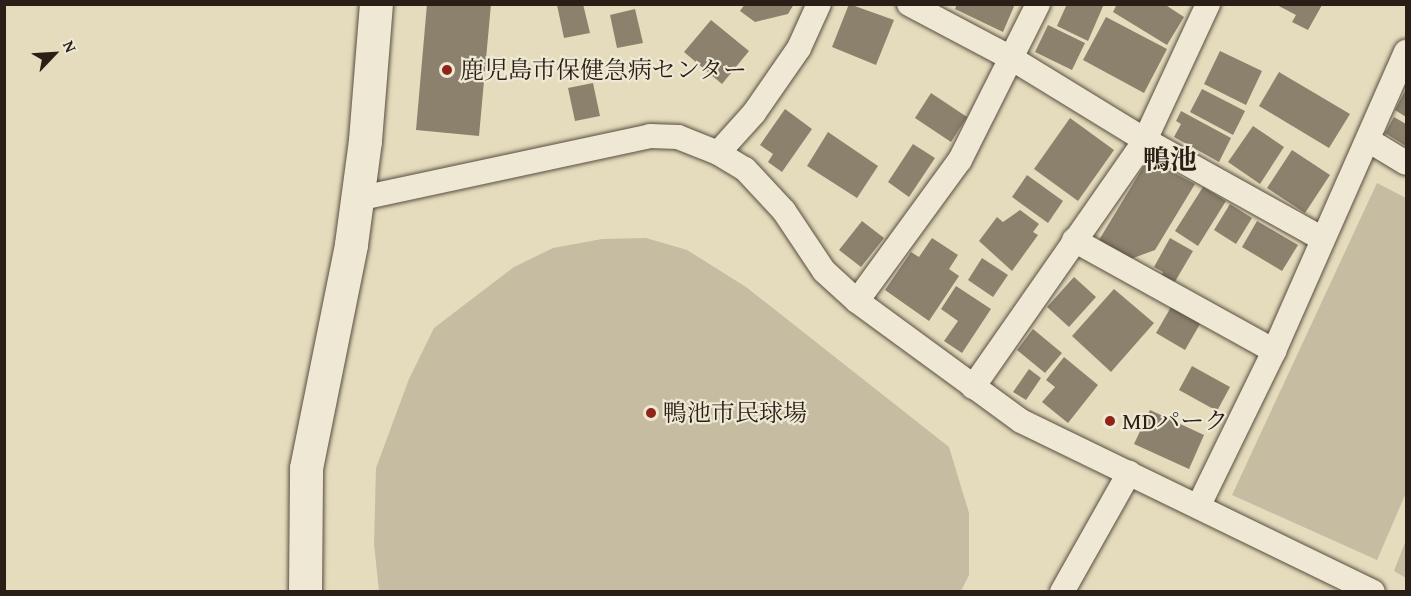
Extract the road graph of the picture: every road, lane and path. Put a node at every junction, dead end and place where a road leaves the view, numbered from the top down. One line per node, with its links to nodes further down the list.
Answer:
1 (376, 4): 12 (street)
2 (819, 4): 10 (street)
3 (909, 4): 7 (street)
4 (1038, 4): 7 (street)
5 (1208, 4): 8 (street)
6 (1407, 52): 9 (street)
7 (1011, 58): 8 (street); 15 (street)
8 (1145, 140): 13 (street); 14 (street)
9 (1368, 140): 11 (street); 13 (street)
10 (718, 153): 12 (street); 15 (street)
11 (1407, 162)
12 (357, 199): 20 (street)
13 (1322, 238): 16 (street)
14 (1074, 240): 16 (street); 17 (street)
15 (857, 301): 17 (street)
16 (1274, 351): 19 (street)
17 (973, 387): 18 (street)
18 (1129, 473): 19 (street); 21 (street)
19 (1199, 505): 22 (street)
20 (305, 591)
21 (1062, 591)
22 (1373, 591)

